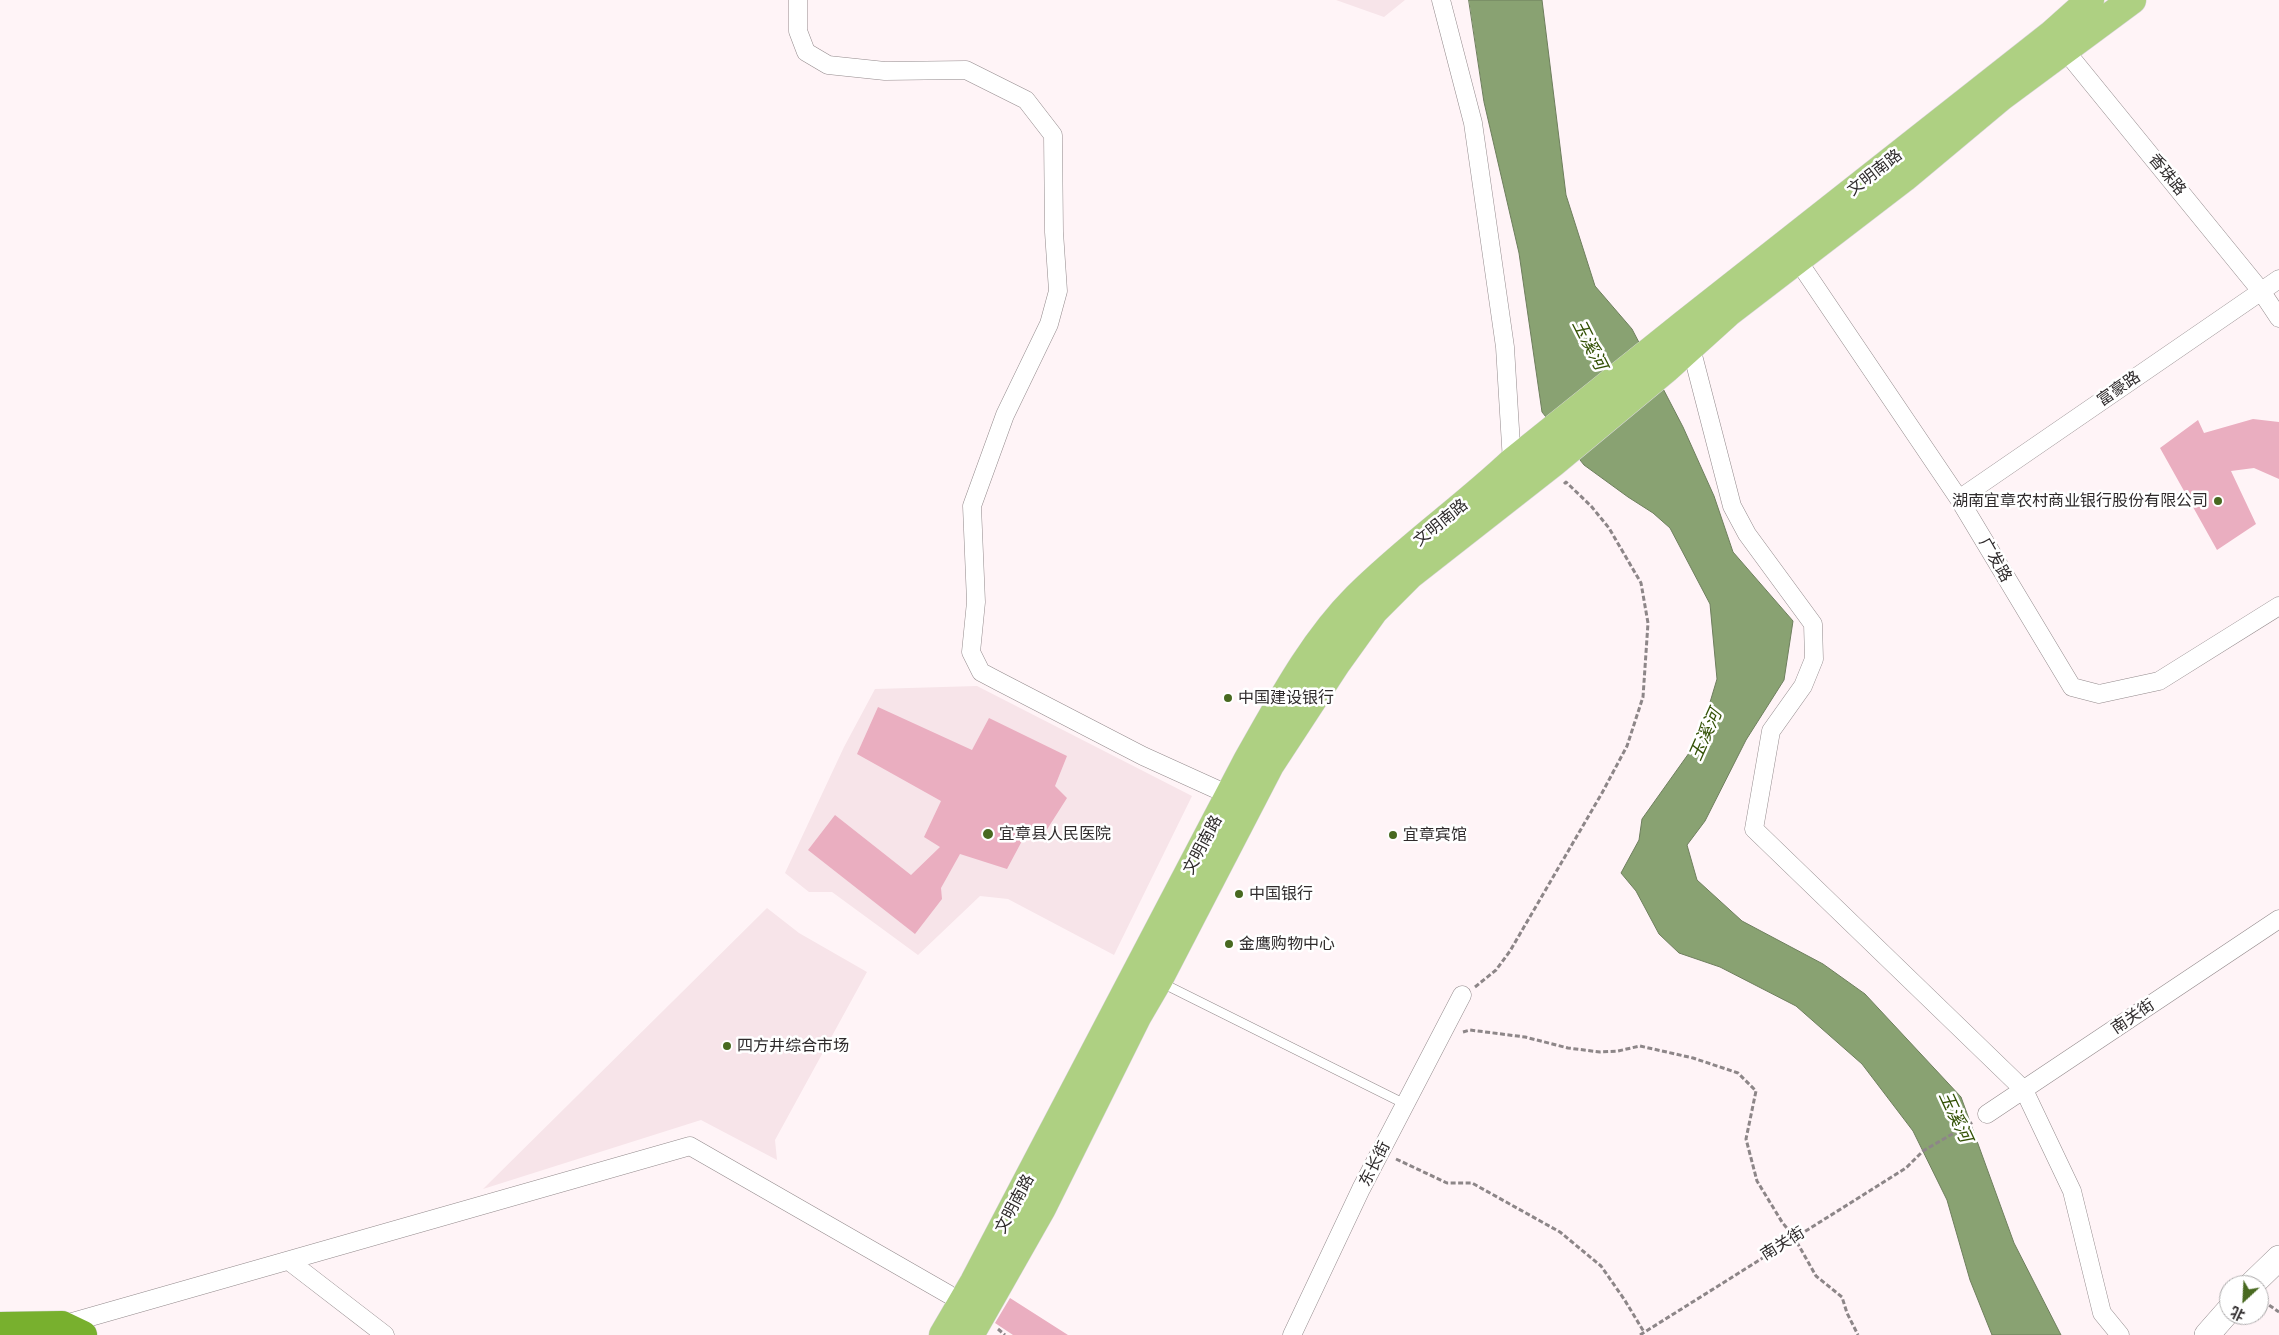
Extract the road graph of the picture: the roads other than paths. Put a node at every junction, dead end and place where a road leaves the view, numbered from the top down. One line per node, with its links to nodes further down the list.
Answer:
1 (798, 0): 15 (street)
2 (1441, 0): 12 (street)
3 (2090, 0): 5 (main road, 文明南路)
4 (2132, 0): 5 (main road)
5 (2059, 42): 6 (main road, 文明南路); 8 (street, 香珠路)
6 (1792, 252): 10 (main road, 文明南路); 13 (street, 广发路)
7 (2279, 279): 8 (street, 富豪路)
8 (2260, 291): 9 (street, 香珠路); 13 (street, 富豪路)
9 (2279, 318)
10 (1687, 335): 11 (main road, 文明南路); 19 (street)
11 (1662, 357): 12 (main road, 文明南路); 17 (main road)
12 (1512, 462): 15 (main road, 文明南路)
13 (1959, 499): 14 (street, 广发路)
14 (2279, 606)
15 (1229, 795): 17 (main road, 文明南路)
16 (2279, 919): 19 (street, 南关街)
17 (1148, 976): 20 (lane); 26 (main road, 文明南路)
18 (1462, 995): 20 (street, 东长街)
19 (2024, 1090): 21 (street, 南关街); 31 (street)
20 (1405, 1104): 30 (street, 东长街)
21 (1987, 1114)
22 (2279, 1258): 24 (main road)
23 (289, 1261): 26 (street); 28 (street); 29 (street)
24 (2261, 1275)
25 (2219, 1321): 32 (main road)
26 (960, 1325)
27 (0, 1326): 28 (highway)
28 (73, 1330)
29 (385, 1335)
30 (1292, 1335)
31 (2120, 1335)
32 (2207, 1335)

